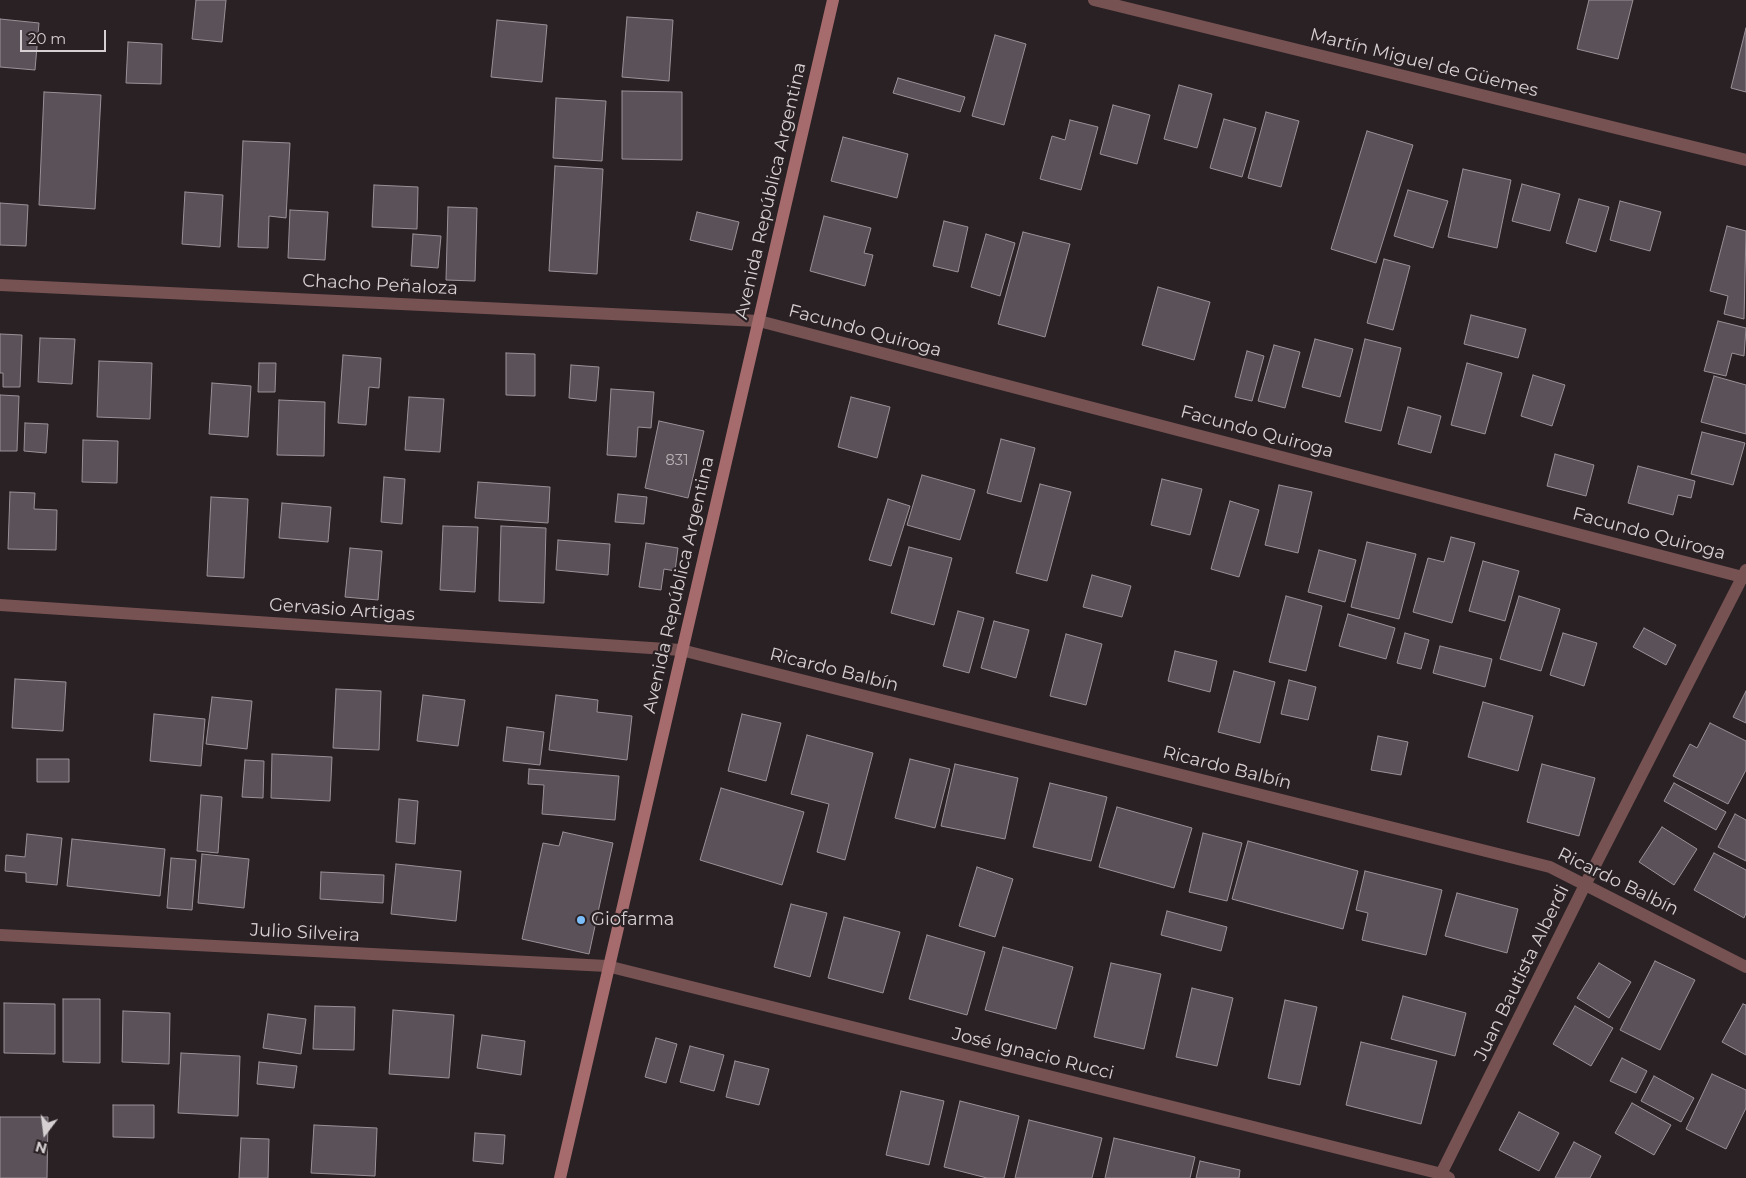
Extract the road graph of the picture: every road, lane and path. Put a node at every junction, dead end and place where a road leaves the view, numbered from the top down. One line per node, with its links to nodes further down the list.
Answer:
1 (833, 0): 5 (main road, Avenida República Argentina)
2 (1094, 0): 3 (street, Martín Miguel de Güemes)
3 (1746, 160)
4 (0, 284): 5 (street, Chacho Peñaloza)
5 (758, 321): 6 (street, Facundo Quiroga); 8 (main road, Avenida República Argentina)
6 (1745, 575): 9 (street, Juan Bautista Alberdi)
7 (0, 605): 8 (street, Gervasio Artigas)
8 (681, 650): 9 (street, Ricardo Balbín); 11 (main road, Avenida República Argentina)
9 (1586, 883): 12 (street, Ricardo Balbín); 13 (street, Juan Bautista Alberdi)
10 (0, 935): 11 (street, Julio Silveira)
11 (607, 966): 13 (street, José Ignacio Rucci); 14 (main road, Avenida República Argentina)
12 (1746, 967)
13 (1443, 1177)
14 (560, 1178)

